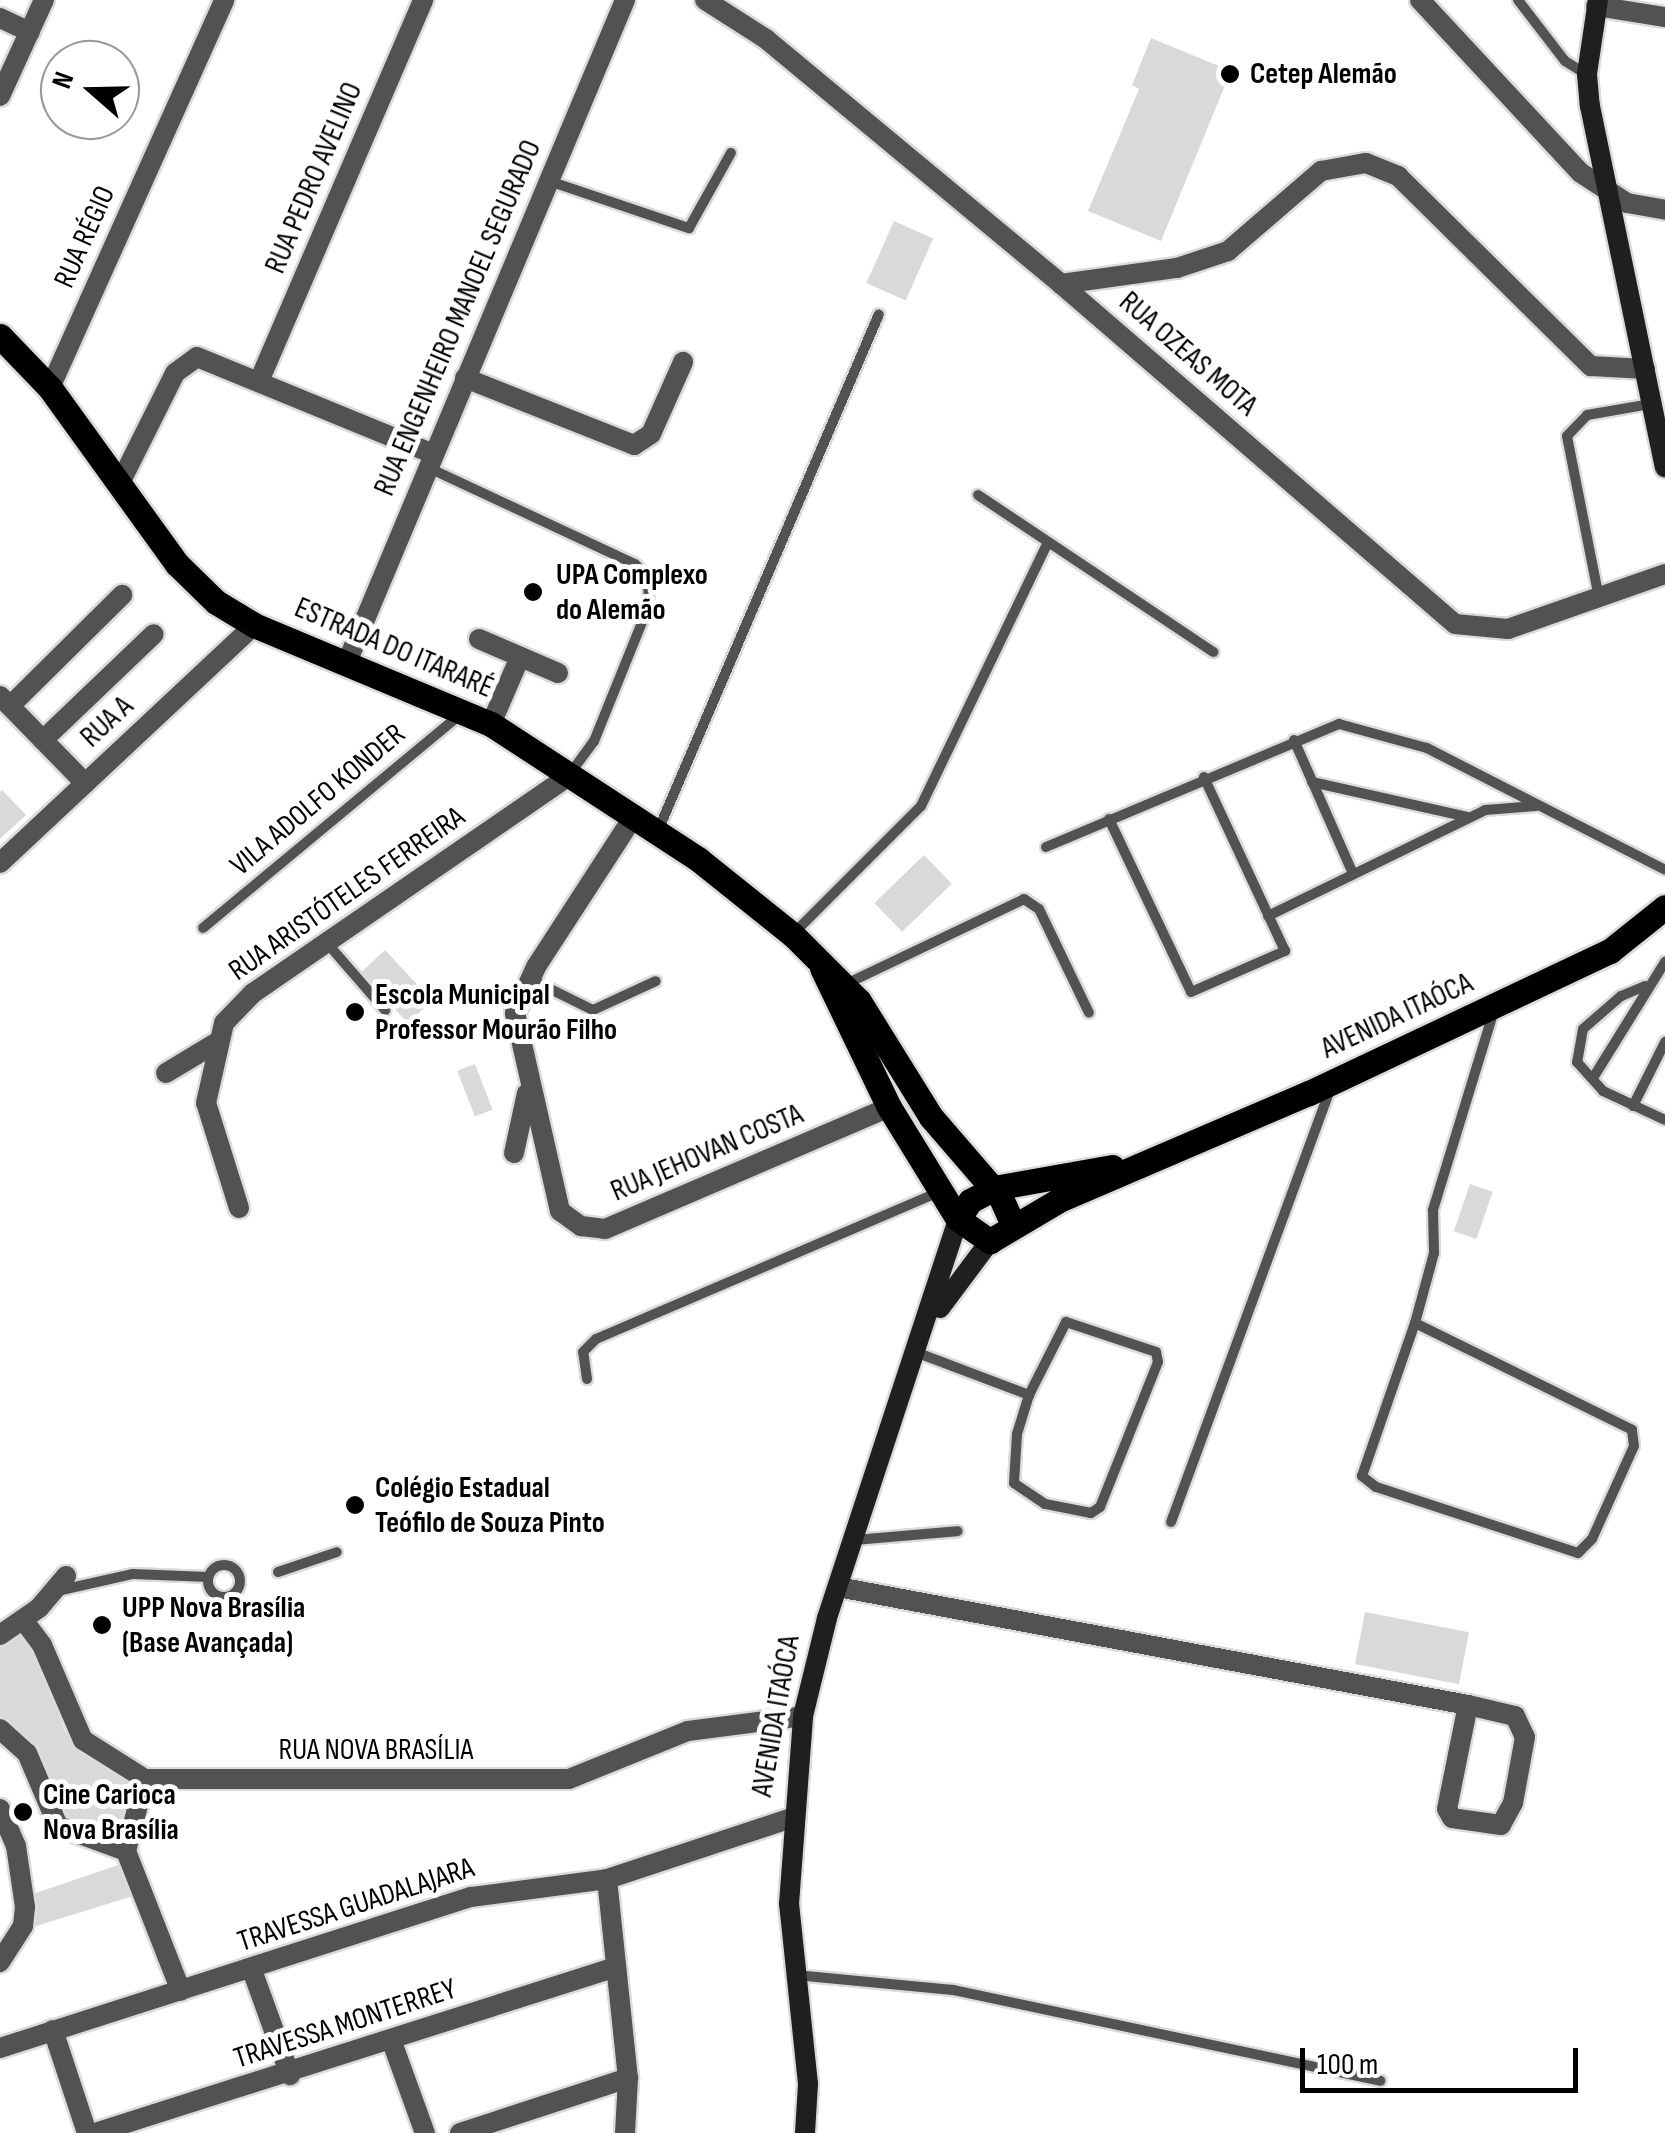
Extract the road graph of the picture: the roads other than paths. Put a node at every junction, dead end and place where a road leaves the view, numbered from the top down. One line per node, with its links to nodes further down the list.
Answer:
1 (44, 0): 11 (street)
2 (224, 0): 25 (street, RUA RÉGIO)
3 (423, 0): 24 (street, RUA PEDRO AVELINO)
4 (625, 0): 15 (street, RUA ENGENHEIRO MANOEL SEGURADO)
5 (705, 0): 18 (street, RUA OZEAS MOTA)
6 (1420, 0): 16 (street)
7 (1518, 0): 12 (lane)
8 (1597, 3): 10 (street); 12 (main road)
9 (0, 18): 11 (street)
10 (1665, 18)
11 (30, 32): 13 (street)
12 (1587, 74): 16 (main road)
13 (0, 96)
14 (730, 153): 15 (lane)
15 (548, 180): 23 (street, RUA ENGENHEIRO MANOEL SEGURADO)
16 (1605, 193): 17 (street); 22 (main road)
17 (1665, 210)
18 (1061, 284): 22 (street); 34 (street, RUA OZEAS MOTA)
19 (880, 314): 55 (lane)
20 (0, 336): 25 (main road, ESTRADA DO ITARARÉ)
21 (683, 362): 23 (street)
22 (1645, 369): 26 (main road)
23 (465, 378): 27 (street, RUA ENGENHEIRO MANOEL SEGURADO)
24 (260, 379): 27 (street); 29 (street)
25 (50, 388): 29 (main road, ESTRADA DO ITARARÉ)
26 (1656, 398): 28 (main road); 34 (lane)
27 (430, 460): 40 (street, RUA ENGENHEIRO MANOEL SEGURADO); 47 (lane)
28 (1665, 467)
29 (119, 485): 35 (main road, ESTRADA DO ITARARÉ)
30 (978, 495): 31 (lane)
31 (1048, 542): 38 (lane); 63 (lane)
32 (1665, 574): 34 (street, RUA OZEAS MOTA)
33 (122, 595): 42 (street)
34 (1599, 598)
35 (254, 625): 40 (main road, ESTRADA DO ITARARÉ); 50 (street, RUA A)
36 (154, 634): 45 (street)
37 (479, 639): 39 (street)
38 (1212, 652)
39 (520, 656): 41 (street); 44 (street)
40 (348, 660): 43 (main road, ESTRADA DO ITARARÉ)
41 (558, 673)
42 (5, 701): 45 (street)
43 (466, 710): 44 (main road, ESTRADA DO ITARARÉ); 62 (lane, VILA ADOLFO KONDER)
44 (491, 724): 47 (main road, ESTRADA DO ITARARÉ)
45 (43, 740): 50 (street)
46 (1294, 740): 48 (lane); 49 (lane); 51 (lane)
47 (568, 776): 53 (main road, ESTRADA DO ITARARÉ); 65 (street, RUA ARISTÓTELES FERREIRA)
48 (1204, 777): 54 (lane); 61 (lane)
49 (1312, 782): 52 (lane); 59 (lane)
50 (85, 784): 57 (street, RUA A)
51 (1542, 806): 52 (lane); 58 (lane)
52 (1468, 817): 59 (lane)
53 (632, 819): 55 (main road, ESTRADA DO ITARARÉ); 68 (street, RUA JEHOVAN COSTA)
54 (1110, 819): 56 (lane); 61 (lane)
55 (657, 834): 63 (main road, ESTRADA DO ITARARÉ)
56 (1046, 847)
57 (0, 863)
58 (1665, 870)
59 (1353, 874): 61 (lane)
60 (1665, 908): 66 (main road, AVENIDA ITAÓCA)
61 (1268, 916)
62 (203, 928)
63 (792, 934): 71 (main road, ESTRADA DO ITARARÉ)
64 (1665, 934): 66 (main road)
65 (326, 942): 73 (lane); 76 (street, RUA ARISTÓTELES FERREIRA)
66 (1610, 951): 72 (main road, AVENIDA ITAÓCA)
67 (1665, 962): 70 (lane)
68 (529, 978): 69 (lane); 80 (street, RUA JEHOVAN COSTA)
69 (656, 981)
70 (1646, 986): 78 (lane); 78 (lane)
71 (839, 988): 74 (lane); 82 (main road, ESTRADA DO ITARARÉ); 86 (main road, ESTRADA DO ITARARÉ)
72 (1496, 1006): 79 (main road, AVENIDA ITAÓCA); 92 (lane)
73 (386, 1010)
74 (1089, 1013)
75 (1665, 1042): 81 (lane)
76 (214, 1044): 77 (street); 88 (street, RUA ARISTÓTELES FERREIRA)
77 (166, 1073)
78 (1593, 1078): 81 (lane)
79 (1333, 1082): 85 (main road, AVENIDA ITAÓCA); 97 (lane)
80 (528, 1086): 82 (street, RUA JEHOVAN COSTA); 84 (street)
81 (1633, 1106): 83 (lane)
82 (889, 1107): 87 (main road, ESTRADA DO ITARARÉ)
83 (1665, 1120)
84 (514, 1154)
85 (1143, 1162): 86 (main road, AVENIDA ITAÓCA); 90 (main road, AVENIDA ITAÓCA)
86 (994, 1188): 89 (main road); 90 (main road, ESTRADA DO ITARARÉ)
87 (942, 1190): 89 (main road, ESTRADA DO ITARARÉ); 95 (lane)
88 (238, 1208)
89 (958, 1220): 91 (main road, ESTRADA DO ITARARÉ); 93 (main road, AVENIDA ITAÓCA)
90 (1013, 1225): 91 (main road)
91 (990, 1242): 93 (main road, AVENIDA ITAÓCA)
92 (1415, 1323): 92 (lane)
93 (928, 1327): 94 (main road, AVENIDA ITAÓCA)
94 (918, 1354): 96 (lane); 99 (main road, AVENIDA ITAÓCA)
95 (587, 1379)
96 (1029, 1395): 96 (lane)
97 (1170, 1522)
98 (958, 1532): 99 (lane)
99 (854, 1540): 106 (main road, AVENIDA ITAÓCA)
100 (338, 1552): 101 (lane)
101 (278, 1572)
102 (66, 1576): 107 (street)
103 (208, 1577): 104 (lane); 104 (lane); 107 (lane)
104 (240, 1581): 105 (lane)
105 (253, 1581)
106 (838, 1587): 110 (street); 111 (main road, AVENIDA ITAÓCA)
107 (52, 1593): 108 (street)
108 (24, 1621): 109 (street); 113 (street)
109 (0, 1635)
110 (1468, 1705): 110 (street)
111 (804, 1716): 113 (street, RUA NOVA BRASÍLIA); 115 (main road, AVENIDA ITAÓCA)
112 (4, 1736): 116 (street)
113 (145, 1779): 116 (street)
114 (0, 1809): 118 (street)
115 (791, 1818): 117 (street, TRAVESSA GUADALAJARA); 121 (main road, AVENIDA ITAÓCA)
116 (126, 1851): 122 (street)
117 (607, 1879): 119 (street); 120 (street, TRAVESSA GUADALAJARA)
118 (0, 1962)
119 (613, 1968): 124 (street, TRAVESSA MONTERREY); 127 (street)
120 (252, 1970): 122 (street, TRAVESSA GUADALAJARA); 126 (street)
121 (794, 1975): 128 (lane); 134 (main road, AVENIDA ITAÓCA)
122 (181, 1991): 123 (street, TRAVESSA GUADALAJARA)
123 (53, 2030): 125 (street, TRAVESSA GUADALAJARA); 129 (street)
124 (392, 2042): 126 (street, TRAVESSA MONTERREY); 131 (street)
125 (0, 2048)
126 (290, 2075): 130 (street, TRAVESSA MONTERREY)
127 (628, 2078): 132 (street); 133 (street)
128 (1380, 2082)
129 (87, 2133)
130 (95, 2133)
131 (424, 2133)
132 (460, 2133)
133 (625, 2133)
134 (806, 2133)

